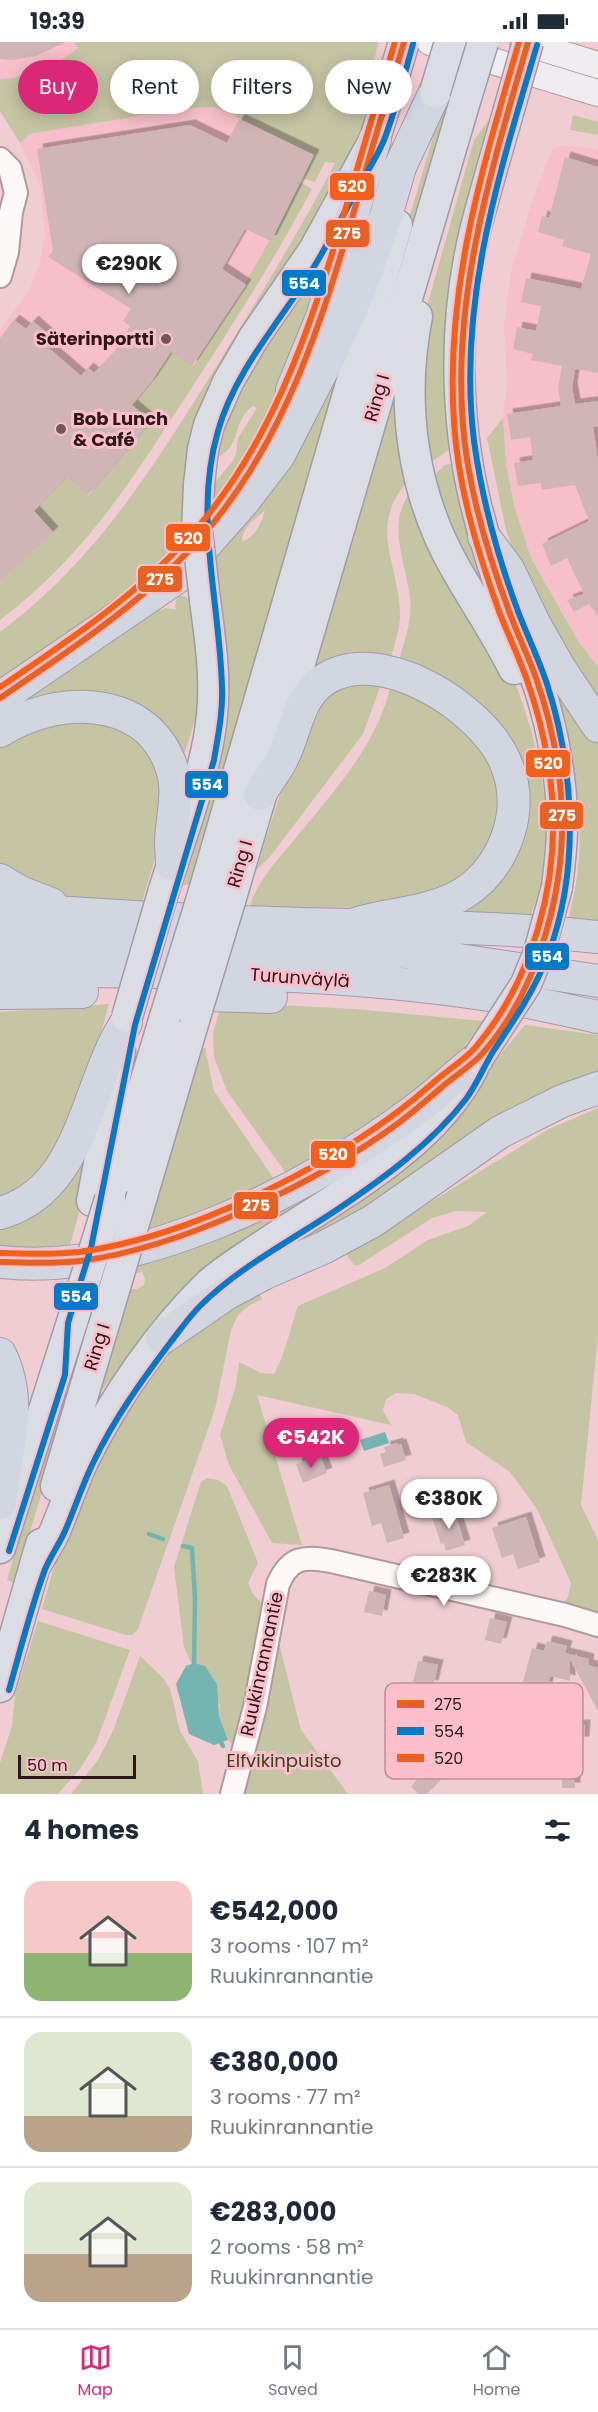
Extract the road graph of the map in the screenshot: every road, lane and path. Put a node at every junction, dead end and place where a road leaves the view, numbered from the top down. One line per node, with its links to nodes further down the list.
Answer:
1 (404, 42): 10 (highway)
2 (430, 42): 9 (main road)
3 (450, 42): 8 (highway, Ring I, bridge)
4 (483, 42): 12 (highway, Ring I, bridge)
5 (523, 42): 7 (main road)
6 (528, 42): 16 (highway, bridge)
7 (598, 65)
8 (435, 92): 17 (highway); 25 (highway, Ring I)
9 (598, 93)
10 (375, 139): 17 (highway); 23 (highway, bridge)
11 (0, 159): 14 (street)
12 (445, 172): 21 (highway); 22 (highway, Ring I)
13 (0, 186): 14 (street)
14 (11, 212): 15 (street)
15 (0, 276)
16 (484, 537): 19 (highway); 21 (highway)
17 (103, 627): 18 (highway)
18 (0, 698)
19 (598, 726)
20 (0, 731): 23 (highway)
21 (549, 731): 36 (highway, bridge)
22 (260, 794): 25 (highway, Ring I); 28 (highway)
23 (168, 879): 35 (highway, bridge)
24 (0, 880): 27 (highway)
25 (216, 900): 38 (highway, Ring I, bridge); 45 (highway, Ring I, bridge)
26 (0, 908): 27 (highway)
27 (80, 914): 28 (highway)
28 (355, 924): 29 (highway)
29 (598, 937)
30 (0, 938): 32 (highway, Turunväylä)
31 (0, 970): 34 (highway, Turunväylä)
32 (598, 981)
33 (0, 993): 34 (highway)
34 (585, 1014)
35 (127, 1020): 38 (highway); 39 (highway)
36 (478, 1058): 40 (highway); 41 (highway)
37 (598, 1088): 41 (highway)
38 (101, 1200): 44 (highway, Ring I)
39 (0, 1212)
40 (0, 1262)
41 (162, 1338): 45 (highway)
42 (0, 1354): 43 (highway)
43 (0, 1503)
44 (0, 1548)
45 (37, 1563): 47 (highway, Ring I)
46 (598, 1625): 48 (street, Ruukinrannantie)
47 (0, 1687)
48 (232, 1794)

